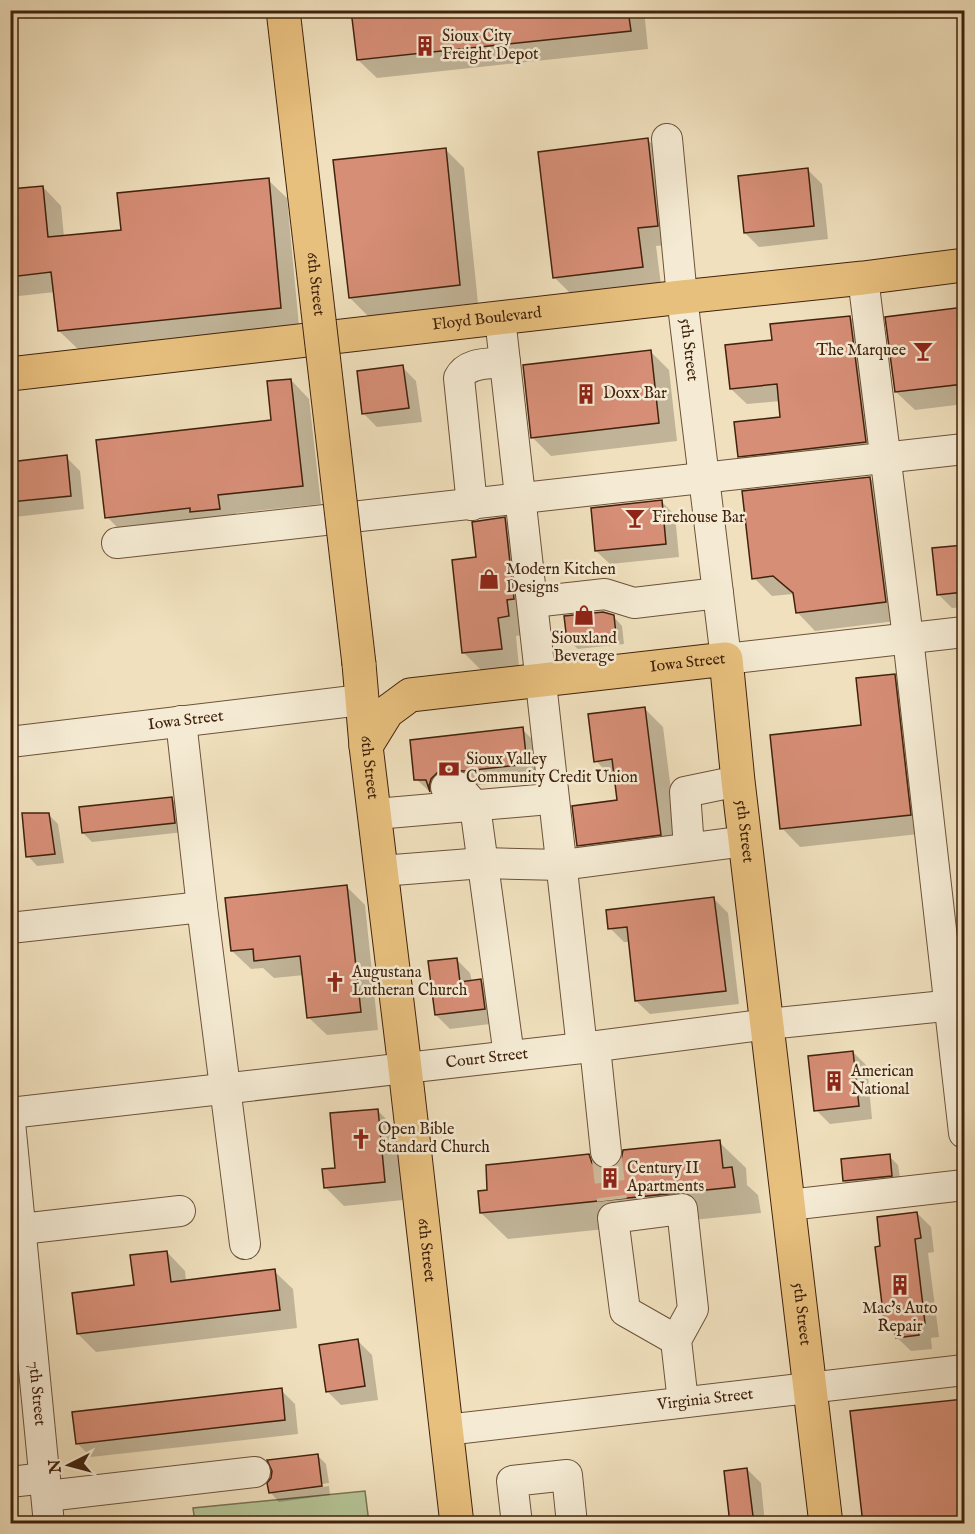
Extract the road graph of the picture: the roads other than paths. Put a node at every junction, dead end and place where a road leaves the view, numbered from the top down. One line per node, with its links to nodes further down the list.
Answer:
1 (283, 10): 20 (main road, 6th Street, bridge)
2 (667, 139): 5 (street, 5th Street)
3 (964, 265): 4 (main road, Floyd Boulevard)
4 (863, 278): 5 (main road, Floyd Boulevard); 10 (street)
5 (682, 297): 6 (main road, Floyd Boulevard); 11 (street, 5th Street)
6 (500, 318): 7 (street); 8 (main road, Floyd Boulevard)
7 (505, 362): 12 (street); 13 (street)
8 (10, 374)
9 (964, 448): 10 (street)
10 (885, 457): 11 (street); 18 (street)
11 (704, 478): 12 (street); 15 (street, 5th Street)
12 (520, 499): 13 (street); 16 (street)
13 (472, 505): 14 (street)
14 (117, 543)
15 (718, 594): 16 (street); 19 (street, 5th Street)
16 (533, 602): 21 (street)
17 (964, 632): 18 (street, Iowa Street)
18 (908, 638): 19 (street, Iowa Street); 38 (street)
19 (726, 659): 21 (main road, Iowa Street); 27 (main road, 5th Street)
20 (359, 663): 22 (main road); 23 (main road, 6th Street)
21 (542, 680): 22 (main road, Iowa Street); 34 (street)
22 (410, 695): 26 (main road)
23 (361, 700): 24 (street, Iowa Street); 26 (main road, 6th Street)
24 (181, 721): 25 (street, Iowa Street); 36 (street)
25 (10, 742)
26 (366, 746): 30 (main road, 6th Street)
27 (738, 781): 31 (main road, 5th Street); 32 (street)
28 (538, 800): 29 (street)
29 (475, 806): 30 (street); 30 (street); 33 (street)
30 (387, 813): 35 (main road, 6th Street)
31 (746, 842): 32 (street); 39 (main road, 5th Street)
32 (689, 848): 34 (street)
33 (483, 863): 34 (street); 35 (street); 41 (street)
34 (562, 865): 40 (street)
35 (381, 871): 42 (main road, 6th Street)
36 (202, 907): 37 (street); 43 (street)
37 (10, 928)
38 (957, 1005): 39 (street, Court Street); 46 (street)
39 (768, 1024): 40 (street, Court Street); 49 (main road, 5th Street)
40 (589, 1047): 41 (street, Court Street); 47 (street)
41 (509, 1056): 42 (street, Court Street)
42 (405, 1068): 43 (street, Court Street); 58 (main road, 6th Street)
43 (225, 1089): 44 (street, Court Street); 52 (street)
44 (10, 1113)
45 (10, 1122): 51 (street, 7th Street)
46 (964, 1133)
47 (606, 1152)
48 (964, 1185): 49 (street)
49 (789, 1205): 56 (main road, 5th Street)
50 (180, 1211): 51 (street)
51 (21, 1229): 53 (street, 7th Street)
52 (245, 1244)
53 (19, 1294): 61 (street, 7th Street)
54 (676, 1340): 54 (street); 57 (street)
55 (964, 1370): 56 (street, Virginia Street)
56 (810, 1387): 57 (street, Virginia Street); 65 (main road, 5th Street)
57 (683, 1402): 58 (street, Virginia Street)
58 (446, 1430): 62 (main road, 6th Street)
59 (255, 1472): 61 (street)
60 (10, 1482): 61 (street)
61 (47, 1499)
62 (457, 1524)
63 (517, 1524): 64 (street)
64 (572, 1524)
65 (826, 1524)

